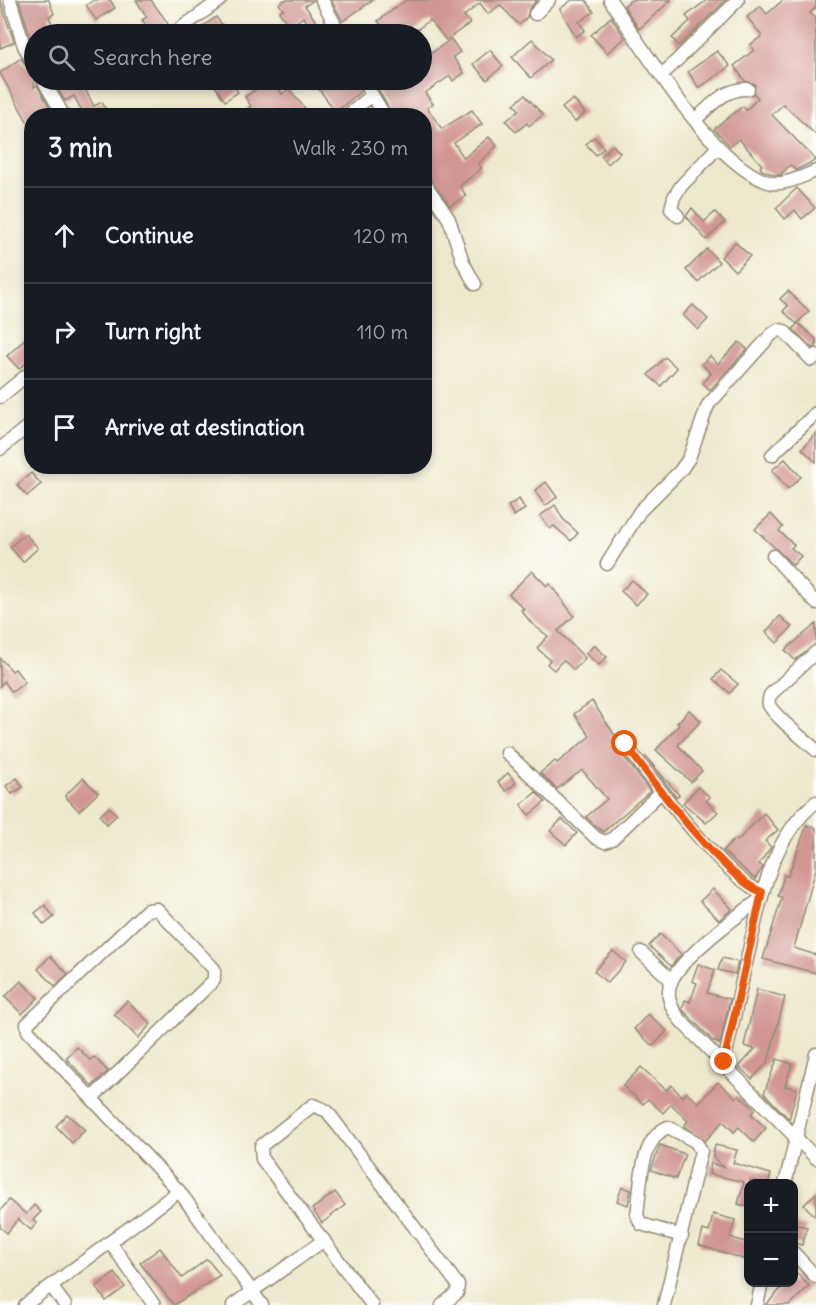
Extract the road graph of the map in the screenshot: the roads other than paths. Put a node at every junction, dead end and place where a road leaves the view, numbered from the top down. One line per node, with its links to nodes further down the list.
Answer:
1 (9, 0): 10 (street)
2 (220, 0): 8 (street)
3 (322, 0): 9 (street)
4 (549, 0): 7 (street)
5 (610, 0): 11 (street)
6 (738, 0): 11 (street)
7 (535, 14)
8 (187, 24)
9 (335, 24)
10 (24, 46)
11 (662, 75): 19 (street)
12 (748, 89): 19 (street)
13 (49, 90): 16 (street)
14 (369, 90): 15 (street)
15 (372, 95): 17 (street); 18 (street)
16 (59, 108)
17 (357, 108)
18 (380, 108)
19 (696, 119): 20 (street)
20 (718, 147): 21 (street); 23 (street)
21 (816, 171)
22 (432, 194): 24 (street)
23 (678, 216)
24 (475, 284)
25 (815, 360): 33 (street)
26 (24, 377): 27 (street)
27 (0, 397)
28 (816, 413): 31 (street)
29 (24, 430): 30 (street)
30 (0, 449)
31 (772, 455)
32 (772, 556): 34 (street)
33 (608, 564)
34 (816, 603)
35 (816, 651): 37 (street)
36 (625, 744): 39 (street)
37 (816, 750)
38 (507, 753): 39 (street)
39 (661, 792): 41 (street)
40 (816, 802): 41 (street)
41 (761, 895): 43 (street); 45 (street)
42 (641, 952): 43 (street)
43 (671, 980): 45 (street)
44 (816, 1054): 47 (street)
45 (724, 1062): 47 (street)
46 (93, 1097): 46 (street); 50 (street)
47 (795, 1136): 48 (street); 49 (street)
48 (816, 1158)
49 (786, 1179)
50 (179, 1191): 53 (street); 58 (street)
51 (682, 1236): 51 (street); 66 (street)
52 (324, 1240): 58 (street); 64 (street); 65 (street)
53 (110, 1242): 56 (street); 61 (street)
54 (798, 1257): 55 (street)
55 (816, 1277)
56 (51, 1286): 59 (street); 60 (street)
57 (761, 1287): 67 (street)
58 (252, 1291): 62 (street); 63 (street)
59 (25, 1305)
60 (65, 1305)
61 (154, 1305)
62 (232, 1305)
63 (262, 1305)
64 (372, 1305)
65 (442, 1305)
66 (664, 1305)
67 (757, 1305)

